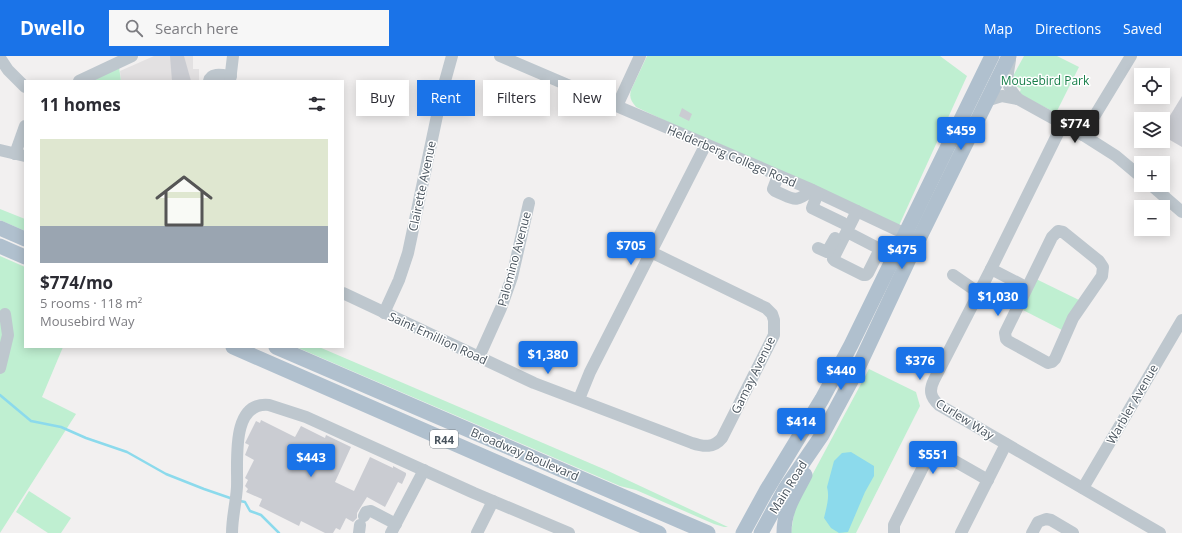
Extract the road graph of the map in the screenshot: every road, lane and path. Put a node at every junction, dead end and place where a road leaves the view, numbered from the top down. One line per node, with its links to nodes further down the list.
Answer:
1 (132, 56): 11 (street)
2 (232, 56): 10 (street)
3 (452, 56): 43 (street, Clairette Avenue)
4 (500, 56): 16 (street, Helderberg College Road)
5 (640, 56): 16 (street)
6 (992, 56): 31 (main road, Main Road)
7 (1010, 56): 14 (street); 15 (main road, Main Road)
8 (1131, 56): 19 (street)
9 (0, 58): 13 (street)
10 (231, 78): 12 (street)
11 (81, 80)
12 (209, 80)
13 (24, 86)
14 (1018, 99): 15 (street); 17 (street)
15 (989, 100): 31 (main road, Main Road)
16 (617, 106): 20 (street, Helderberg College Road)
17 (1063, 123): 19 (street); 37 (street, Curlew Way)
18 (24, 132): 22 (street)
19 (1083, 134): 23 (street)
20 (706, 144): 24 (street, Helderberg College Road); 35 (street)
21 (0, 150): 22 (street)
22 (20, 155)
23 (1134, 171)
24 (815, 192): 27 (street, Helderberg College Road); 29 (street)
25 (1158, 192): 28 (street)
26 (529, 203): 47 (street, Palomino Avenue)
27 (854, 210): 29 (street); 31 (street, Helderberg College Road)
28 (1182, 212)
29 (845, 227): 34 (street)
30 (0, 228): 32 (main road)
31 (912, 237): 50 (main road, Main Road); 64 (main road, Main Road)
32 (24, 239)
33 (0, 246): 36 (main road)
34 (818, 248)
35 (651, 252): 49 (street); 52 (street, Gamay Avenue)
36 (24, 257)
37 (991, 269): 39 (street); 40 (street, Curlew Way)
38 (953, 275): 40 (street)
39 (1026, 287): 39 (street)
40 (979, 292): 51 (street, Curlew Way)
41 (344, 294): 43 (street, Saint Emillion Road)
42 (5, 314): 48 (street)
43 (384, 314): 47 (street, Saint Emillion Road)
44 (1182, 320): 55 (street, Warbler Avenue)
45 (235, 348): 62 (main road, Broadway Boulevard / R44)
46 (278, 348): 63 (main road, Broadway Boulevard / R44)
47 (479, 357): 49 (street, Saint Emillion Road)
48 (0, 368)
49 (579, 399): 52 (street, Saint Emillion Road)
50 (822, 435): 65 (main road, Main Road); 66 (main road)
51 (1006, 444): 54 (street); 55 (street, Curlew Way)
52 (714, 445)
53 (424, 470): 56 (street); 58 (street); 59 (street)
54 (988, 480): 67 (street); 68 (street)
55 (1083, 488): 71 (street, Curlew Way)
56 (493, 501): 60 (street); 61 (street)
57 (361, 525): 58 (street)
58 (394, 528)
59 (232, 533)
60 (477, 533)
61 (569, 533)
62 (659, 533)
63 (708, 533)
64 (743, 533)
65 (761, 533)
66 (784, 533)
67 (894, 533)
68 (961, 533)
69 (1032, 533): 70 (street)
70 (1074, 533)
71 (1160, 533)

